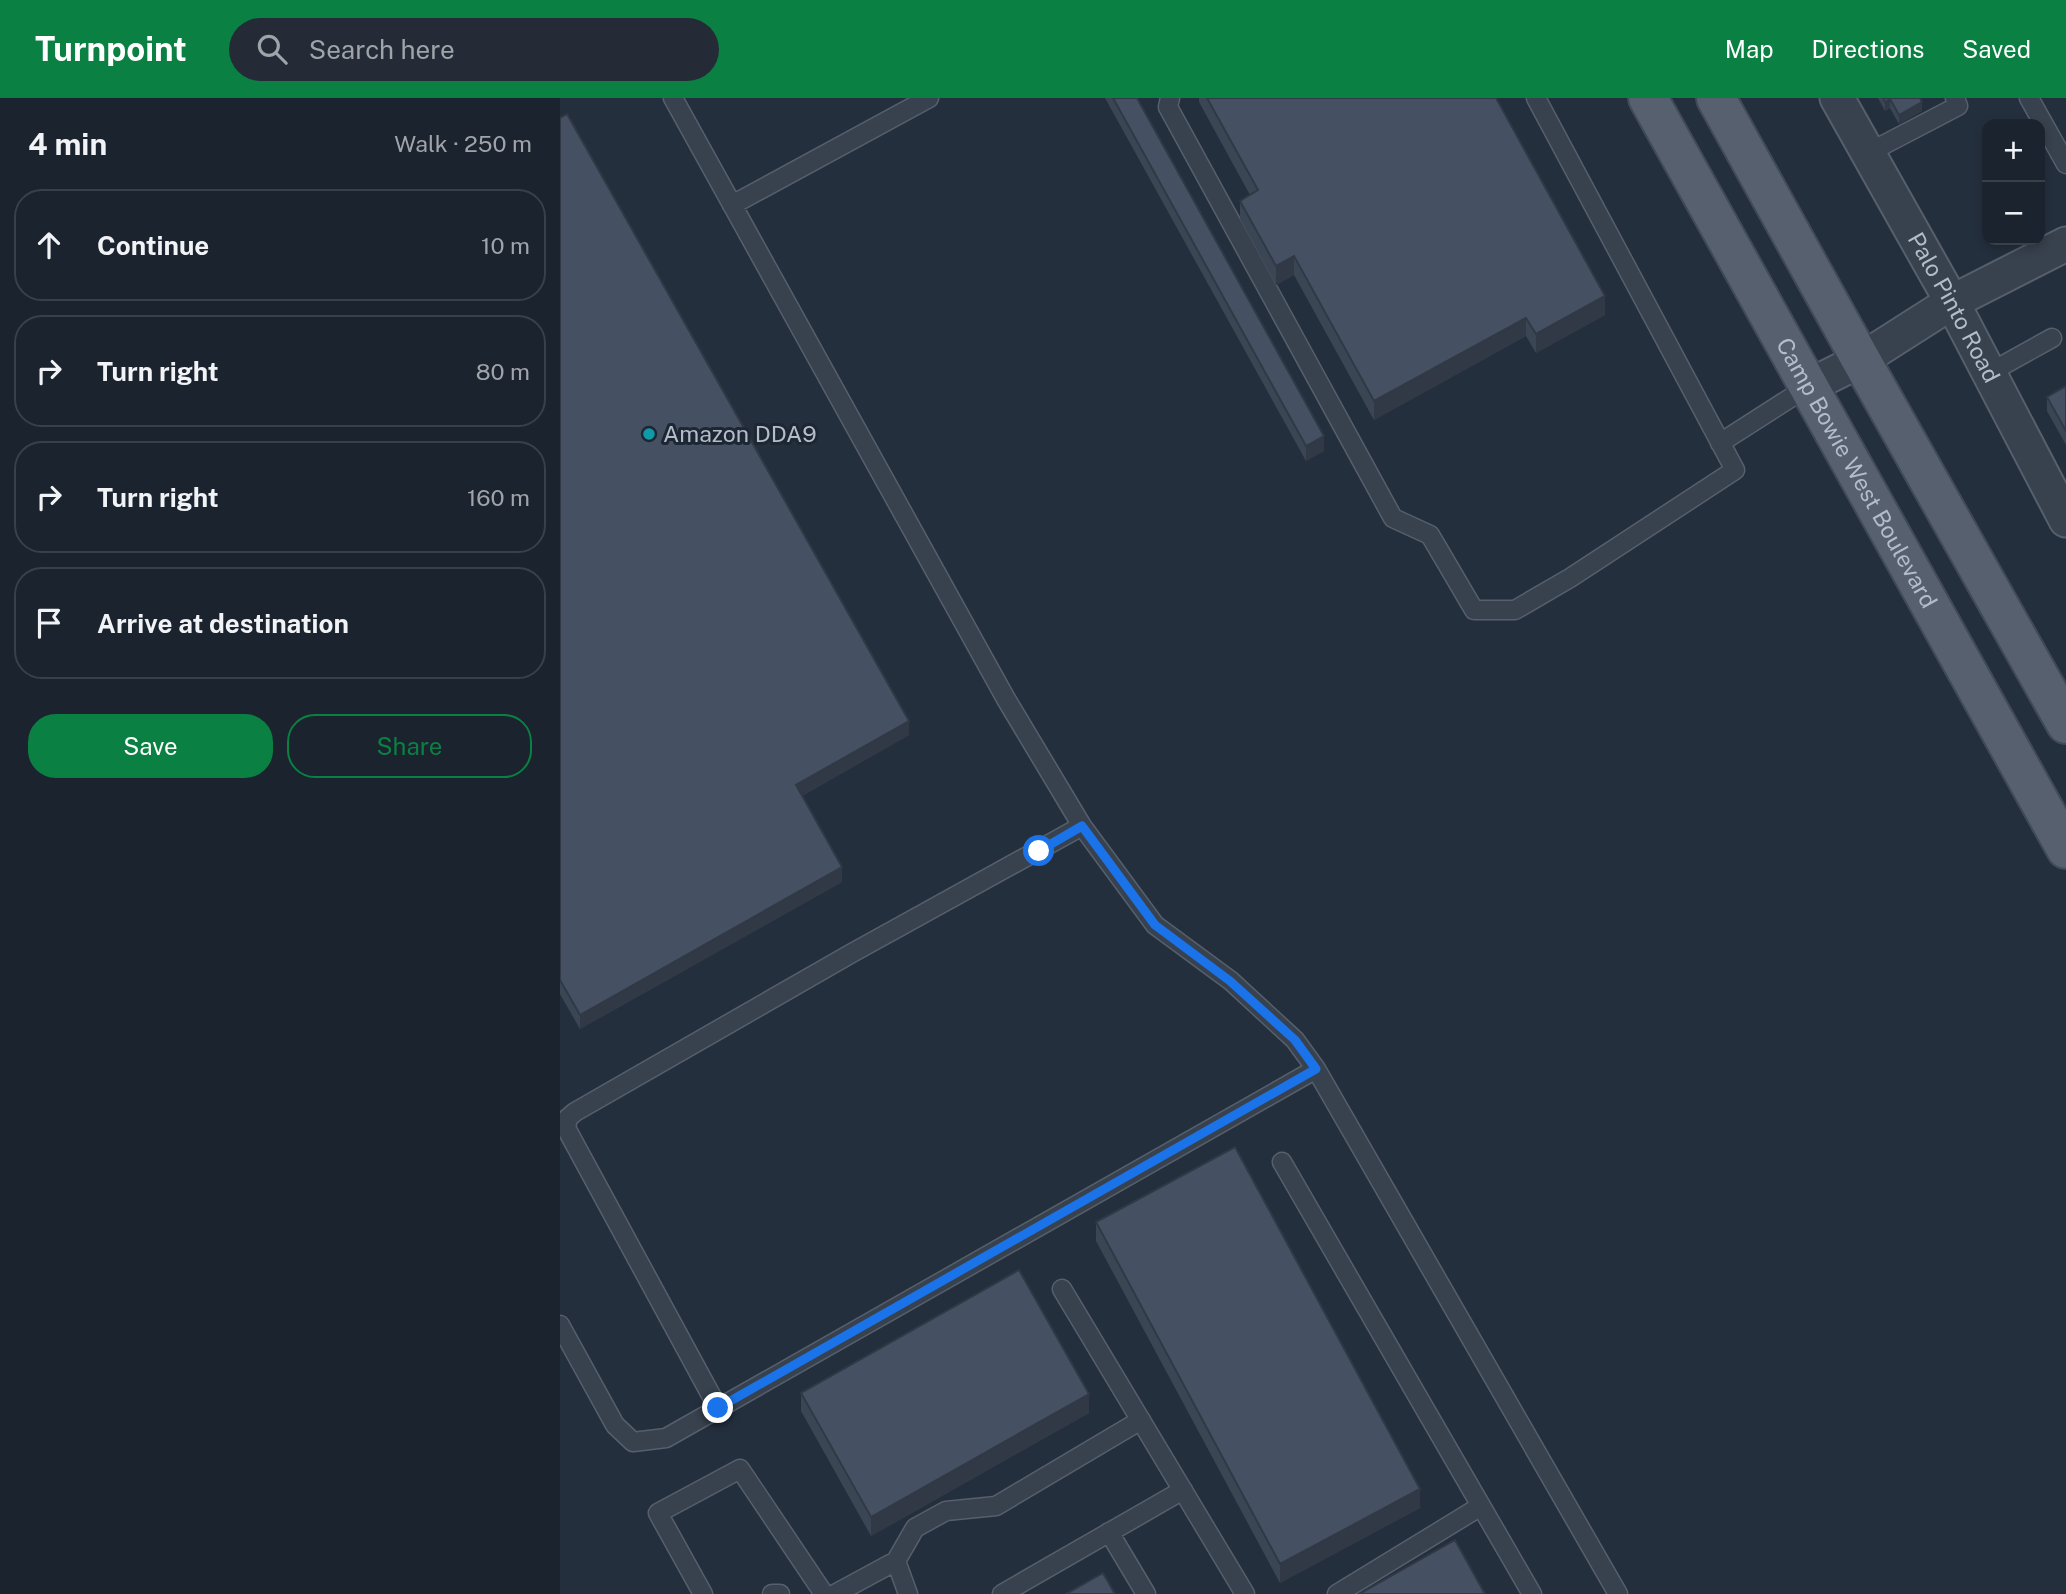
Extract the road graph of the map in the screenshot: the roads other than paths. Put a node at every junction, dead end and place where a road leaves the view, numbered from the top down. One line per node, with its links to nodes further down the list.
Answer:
1 (673, 98): 12 (lane)
2 (929, 98): 12 (lane)
3 (1171, 98): 19 (lane)
4 (1536, 98): 19 (lane)
5 (1648, 98): 18 (main road, Camp Bowie West Boulevard)
6 (1716, 98): 16 (main road)
7 (1837, 98): 10 (street, Palo Pinto Road)
8 (1955, 98): 10 (lane)
9 (2029, 98): 11 (lane)
10 (1868, 153): 14 (street, Palo Pinto Road)
11 (2066, 164)
12 (732, 205): 22 (lane)
13 (2066, 244): 14 (street)
14 (1952, 302): 16 (street); 17 (street, Palo Pinto Road)
15 (2052, 338): 17 (lane)
16 (1861, 360): 18 (street); 21 (main road)
17 (1989, 373): 20 (street, Palo Pinto Road)
18 (1809, 386): 19 (lane); 23 (main road, Camp Bowie West Boulevard)
19 (1720, 443)
20 (2066, 520)
21 (2066, 724)
22 (1082, 826): 24 (lane); 28 (lane)
23 (2066, 849)
24 (1316, 1069): 28 (lane); 45 (lane)
25 (1282, 1162): 31 (lane)
26 (1062, 1289): 29 (lane)
27 (560, 1325): 28 (lane)
28 (718, 1408)
29 (1141, 1420): 30 (lane); 33 (lane)
30 (1182, 1490): 32 (lane); 42 (lane)
31 (1481, 1506): 43 (lane); 44 (lane)
32 (1109, 1532): 40 (lane); 41 (lane)
33 (896, 1561): 38 (lane); 39 (lane)
34 (703, 1594): 37 (lane)
35 (772, 1594): 36 (lane)
36 (780, 1594)
37 (824, 1594)
38 (835, 1594)
39 (908, 1594)
40 (1002, 1594)
41 (1146, 1594)
42 (1245, 1594)
43 (1336, 1594)
44 (1532, 1594)
45 (1618, 1594)

